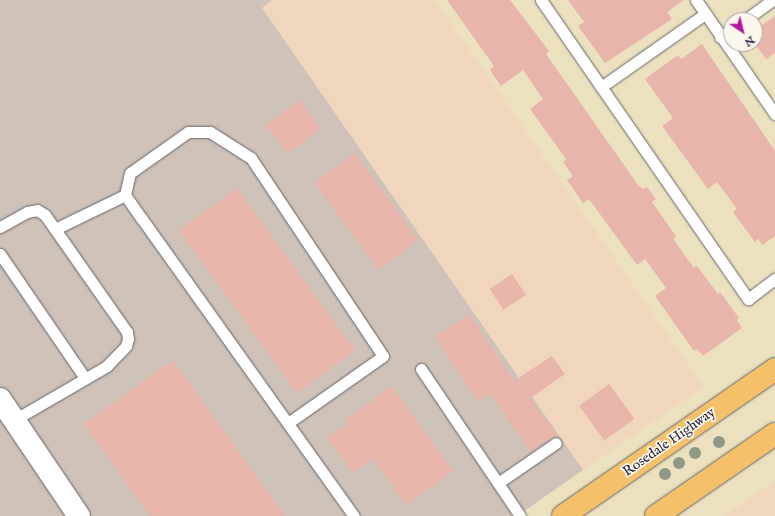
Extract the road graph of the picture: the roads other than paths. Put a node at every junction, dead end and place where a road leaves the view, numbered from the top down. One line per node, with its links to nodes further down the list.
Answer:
1 (541, 0): 8 (lane)
2 (696, 0): 5 (lane)
3 (773, 0): 4 (lane)
4 (756, 12)
5 (705, 14): 7 (lane); 8 (lane)
6 (723, 35): 7 (lane)
7 (720, 37): 9 (lane)
8 (601, 87): 14 (lane)
9 (775, 114)
10 (125, 195): 12 (lane); 20 (lane); 20 (lane)
11 (0, 227): 12 (lane)
12 (55, 229): 17 (lane)
13 (0, 254): 17 (lane)
14 (775, 279)
15 (421, 369): 23 (lane)
16 (775, 369): 27 (main road, Rosedale Highway)
17 (85, 378): 19 (lane)
18 (0, 399): 19 (street)
19 (14, 420): 24 (street)
20 (288, 423): 25 (lane)
21 (775, 434): 28 (main road)
22 (556, 443): 23 (lane)
23 (498, 483): 26 (lane)
24 (80, 516)
25 (354, 516)
26 (520, 516)
27 (563, 516)
28 (656, 516)

